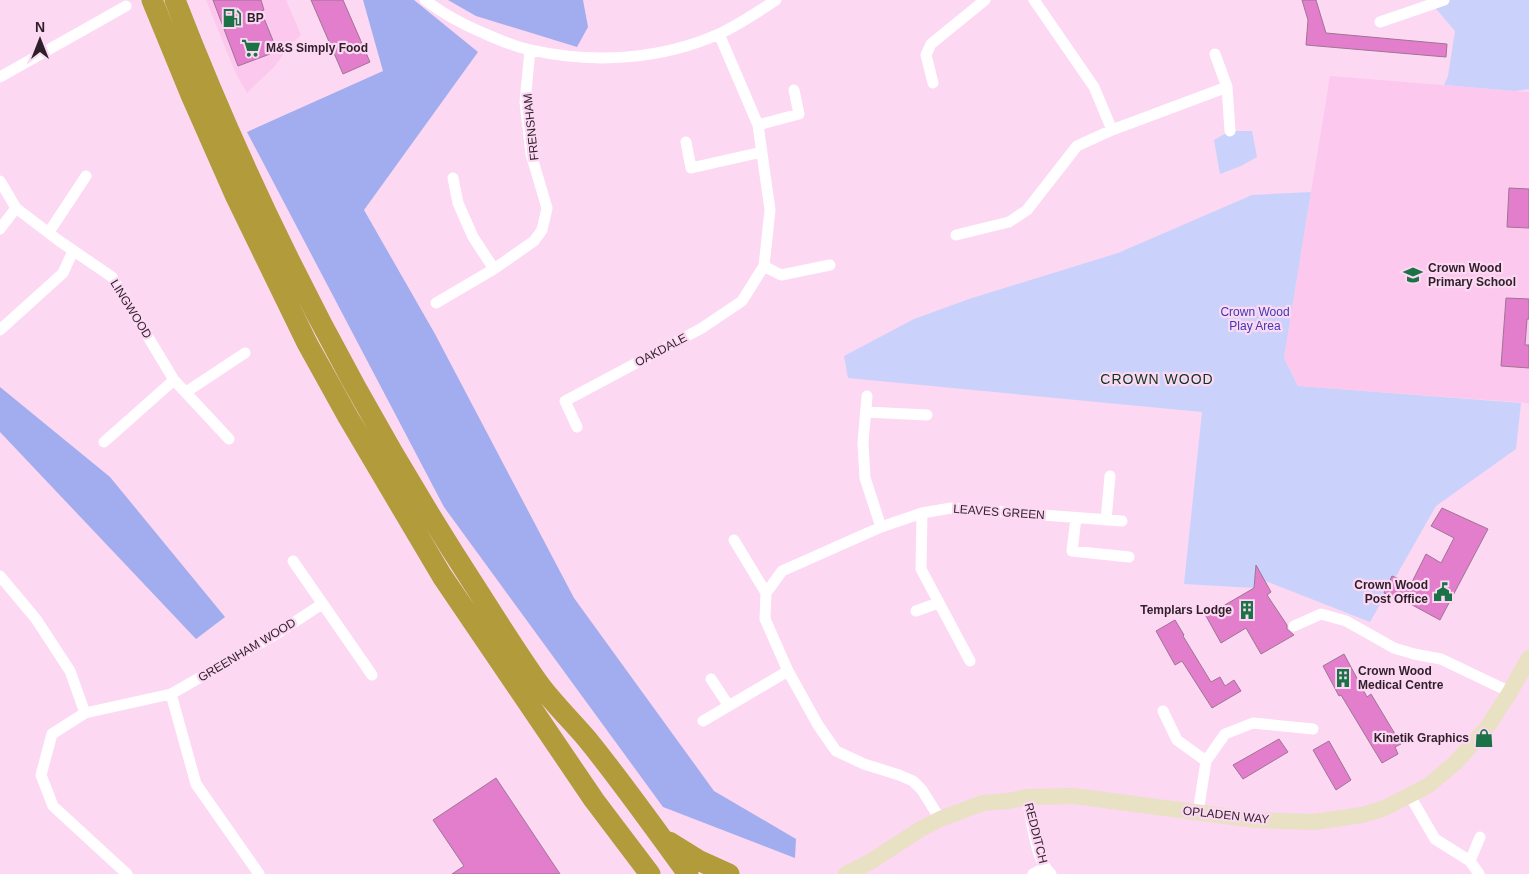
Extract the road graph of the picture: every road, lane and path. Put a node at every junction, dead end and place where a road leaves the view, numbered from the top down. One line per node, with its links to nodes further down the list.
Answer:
1 (152, 0): 83 (highway)
2 (175, 0): 76 (highway)
3 (425, 0): 11 (street)
4 (776, 0): 10 (street)
5 (985, 0): 14 (street)
6 (1034, 0): 18 (street)
7 (1444, 0): 9 (street)
8 (126, 6): 13 (street)
9 (1380, 22)
10 (719, 34): 11 (street); 17 (street, OAKDALE)
11 (530, 50): 32 (street, FRENSHAM)
12 (1215, 54): 15 (street)
13 (0, 76)
14 (933, 83)
15 (1227, 87): 18 (street); 19 (street)
16 (794, 90): 17 (street)
17 (758, 124): 21 (street, OAKDALE)
18 (1112, 130): 28 (street)
19 (1230, 131)
20 (686, 142): 21 (street)
21 (762, 152): 31 (street, OAKDALE)
22 (86, 176): 27 (street)
23 (453, 178): 32 (street)
24 (0, 181): 25 (street, LINGWOOD)
25 (16, 208): 26 (street); 27 (street, LINGWOOD)
26 (0, 229)
27 (49, 232): 29 (street, LINGWOOD)
28 (956, 234)
29 (73, 251): 34 (street); 36 (street, LINGWOOD)
30 (830, 265): 31 (street)
31 (764, 266): 41 (street, OAKDALE)
32 (494, 269): 33 (street, FRENSHAM)
33 (436, 303)
34 (0, 330)
35 (245, 353): 37 (street)
36 (174, 380): 37 (street, LINGWOOD); 43 (street)
37 (186, 392): 42 (street, LINGWOOD)
38 (867, 396): 39 (street)
39 (866, 412): 40 (street); 49 (street)
40 (927, 415)
41 (577, 426)
42 (229, 439)
43 (104, 442)
44 (1110, 476): 47 (street)
45 (922, 513): 46 (street, LEAVES GREEN); 49 (street, LEAVES GREEN); 55 (street)
46 (1076, 518): 47 (street, LEAVES GREEN); 51 (street)
47 (1106, 520): 48 (street, LEAVES GREEN)
48 (1122, 522)
49 (881, 527): 54 (street, LEAVES GREEN)
50 (734, 540): 54 (street)
51 (1129, 557)
52 (293, 561): 56 (street)
53 (0, 576): 68 (street)
54 (766, 593): 61 (street)
55 (938, 603): 57 (street); 60 (street)
56 (322, 604): 62 (street); 65 (street, GREENHAM WOOD)
57 (916, 610)
58 (1294, 626): 64 (street)
59 (1529, 658): 64 (street, OPLADEN WAY)
60 (970, 661)
61 (788, 671): 66 (street); 75 (street)
62 (372, 675)
63 (711, 679): 66 (street)
64 (1510, 692): 72 (street, OPLADEN WAY)
65 (171, 694): 68 (street, GREENHAM WOOD); 82 (street)
66 (729, 706): 69 (street)
67 (1163, 711): 71 (street)
68 (85, 713): 81 (street, GREENHAM WOOD)
69 (703, 721)
70 (1313, 728): 71 (street)
71 (1206, 761): 74 (street)
72 (1410, 796): 74 (street, OPLADEN WAY); 78 (street)
73 (1027, 797): 74 (street, OPLADEN WAY); 75 (street, OPLADEN WAY); 80 (street, REDDITCH)
74 (1198, 813)
75 (940, 819): 79 (street, OPLADEN WAY)
76 (660, 837): 84 (highway); 85 (highway)
77 (1480, 837): 78 (street)
78 (1470, 861): 88 (street)
79 (866, 868): 86 (street, OPLADEN WAY)
80 (1048, 871): 87 (street, REDDITCH)
81 (127, 874)
82 (259, 874)
83 (650, 874)
84 (688, 874)
85 (729, 874)
86 (846, 874)
87 (1033, 874)
88 (1479, 874)

